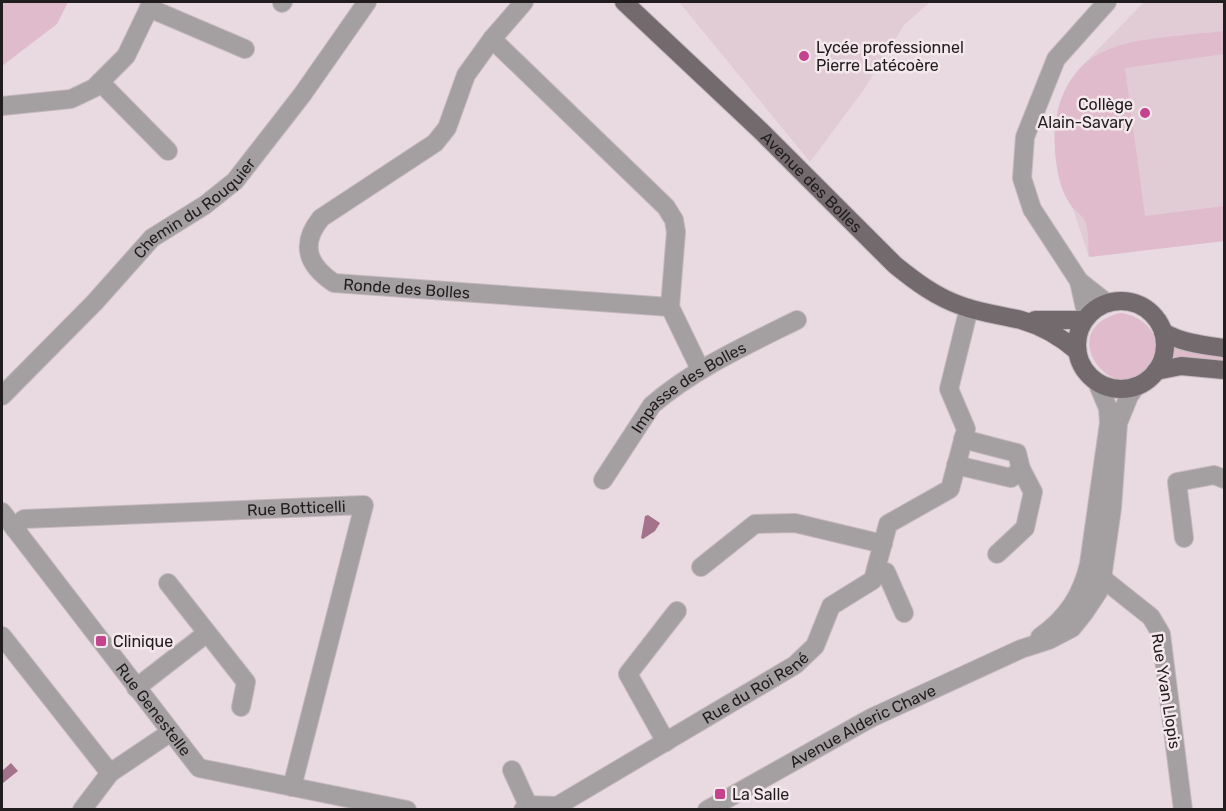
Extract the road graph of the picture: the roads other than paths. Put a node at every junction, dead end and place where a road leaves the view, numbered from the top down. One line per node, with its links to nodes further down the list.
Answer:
1 (367, 2): 26 (street, Chemin du Rouquier)
2 (524, 2): 6 (street, Ronde des Bolles)
3 (624, 2): 14 (main road, Avenue des Bolles)
4 (1107, 2): 11 (street)
5 (151, 5): 7 (street); 8 (street)
6 (492, 39): 13 (street); 13 (street, Ronde des Bolles)
7 (245, 49)
8 (100, 82): 9 (street); 10 (street)
9 (2, 106)
10 (168, 151)
11 (1079, 281): 12 (street); 15 (street)
12 (1107, 303): 15 (main road); 18 (main road)
13 (670, 307): 21 (street)
14 (969, 308): 17 (main road, Avenue des Bolles); 27 (street, Rue du Roi René)
15 (1085, 319): 17 (main road, Avenue des Bolles); 20 (main road)
16 (797, 320): 21 (street, Impasse des Bolles)
17 (1023, 321): 20 (main road, Avenue des Bolles)
18 (1163, 332): 19 (main road); 23 (main road)
19 (1224, 348)
20 (1077, 351): 24 (main road)
21 (700, 369): 31 (street, Impasse des Bolles)
22 (1224, 370): 23 (main road)
23 (1156, 371): 25 (main road)
24 (1097, 382): 25 (main road); 39 (street, Avenue Alderic Chave)
25 (1136, 386): 39 (street, Avenue Alderic Chave)
26 (2, 396)
27 (963, 439): 28 (street, Rue du Roi René); 29 (street)
28 (956, 465): 29 (street); 35 (street, Rue du Roi René)
29 (1021, 469): 36 (street)
30 (1224, 479): 34 (street)
31 (603, 480)
32 (2, 512): 33 (street, Rue Genestelle)
33 (14, 528): 45 (street, Rue Genestelle); 51 (street, Rue Botticelli)
34 (1184, 538)
35 (883, 544): 37 (street); 38 (street, Rue du Roi René)
36 (997, 554)
37 (701, 567)
38 (876, 569): 42 (street); 48 (street, Rue du Roi René)
39 (1094, 575): 53 (street, Avenue Alderic Chave); 56 (street, Rue Yvan Llopis)
40 (168, 584): 43 (street)
41 (677, 611): 48 (street)
42 (904, 613)
43 (207, 633): 45 (street); 46 (street)
44 (2, 636): 50 (street)
45 (136, 688): 47 (street, Rue Genestelle)
46 (241, 707)
47 (171, 732): 50 (street); 51 (street, Rue Genestelle)
48 (666, 742): 52 (street, Rue du Roi René)
49 (512, 770): 52 (street)
50 (110, 773): 54 (street)
51 (292, 787): 55 (street, Rue Genestelle)
52 (525, 807)
53 (711, 809)
54 (81, 810)
55 (407, 810)
56 (1183, 810)

